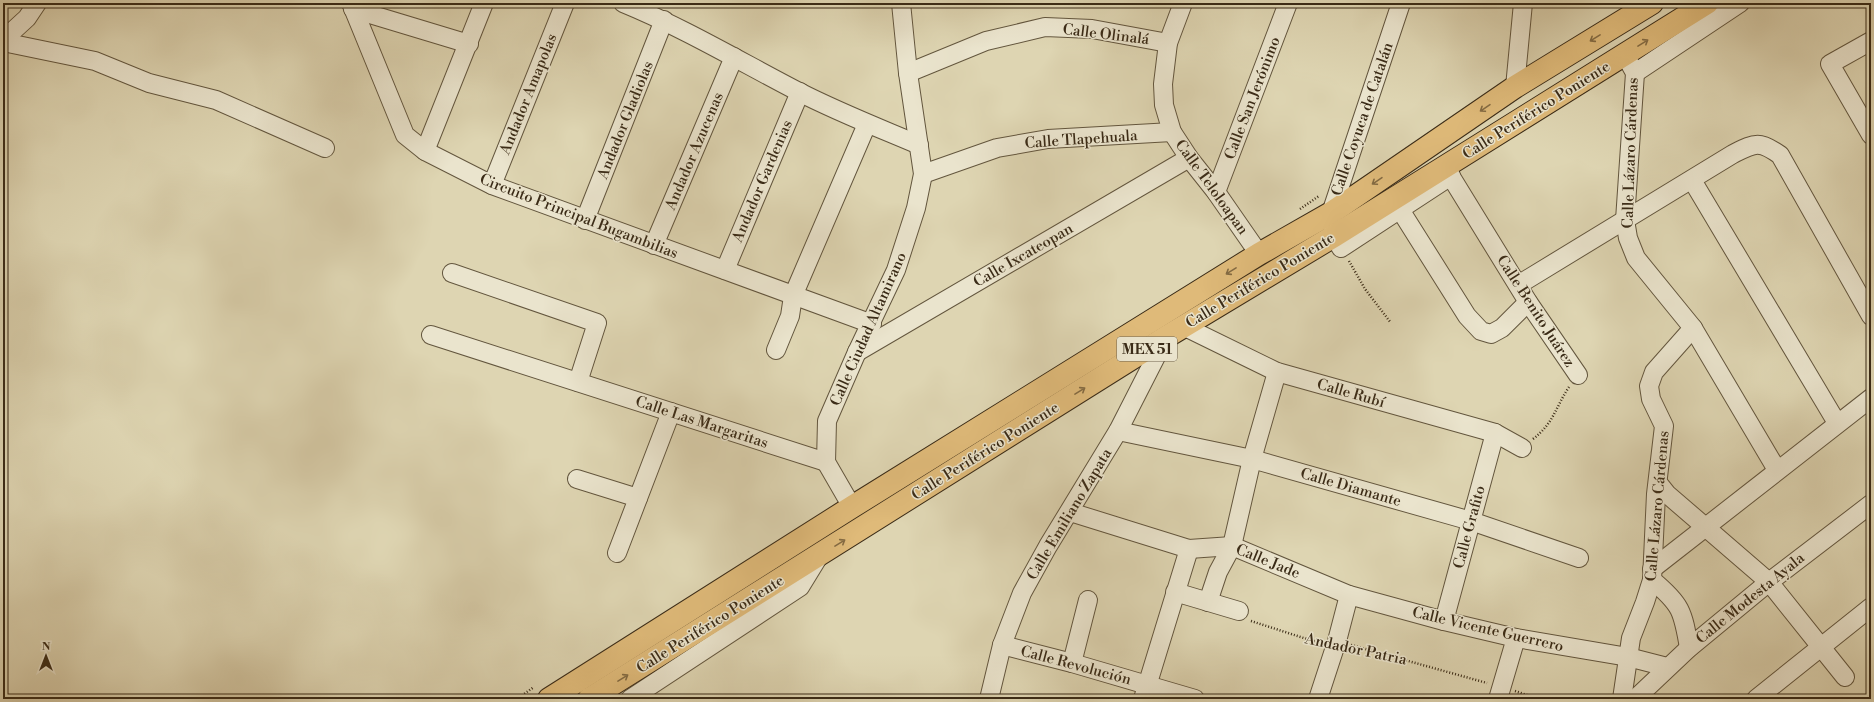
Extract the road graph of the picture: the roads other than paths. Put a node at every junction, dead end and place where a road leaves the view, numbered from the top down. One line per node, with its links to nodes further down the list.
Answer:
1 (37, 3): 17 (street)
2 (484, 3): 20 (street)
3 (565, 3): 36 (street, Andador Amapolas)
4 (623, 3): 15 (street)
5 (901, 3): 23 (street, Calle Ciudad Altamirano)
6 (1184, 3): 19 (street, Calle Teloloapan)
7 (1288, 3): 37 (street, Calle San Jerónimo)
8 (1401, 3): 39 (street, Calle Coyuca de Catalán)
9 (1523, 3): 24 (street)
10 (1652, 3): 14 (main road, Calle Periférico Poniente / MEX 51)
11 (1707, 3): 16 (main road, Calle Periférico Poniente / MEX 51)
12 (1740, 3): 16 (street)
13 (352, 6): 20 (street); 31 (street, Circuito Principal Bugambilias)
14 (1630, 9): 24 (main road, Calle Periférico Poniente / MEX 51, one-way to 24)
15 (664, 20): 21 (street); 40 (street, Andador Gladiolas)
16 (1685, 28): 22 (main road, Calle Periférico Poniente / MEX 51)
17 (3, 41): 30 (street)
18 (1871, 41): 28 (street)
19 (1168, 43): 23 (street, Calle Olinalá); 27 (street, Calle Teloloapan)
20 (468, 44): 31 (street)
21 (734, 57): 25 (street); 43 (street, Andador Azucenas)
22 (1630, 64): 33 (main road, Calle Periférico Poniente / MEX 51); 41 (street, Calle Lázaro Cárdenas)
23 (908, 73): 29 (street, Calle Ciudad Altamirano)
24 (1515, 87): 39 (main road, Calle Periférico Poniente / MEX 51, one-way to 39)
25 (800, 92): 26 (street); 45 (street, Andador Gardenias)
26 (867, 124): 29 (street); 48 (street)
27 (1172, 132): 32 (street, Calle Teloloapan); 34 (street, Calle Tlapehuala)
28 (1871, 135)
29 (919, 145): 34 (street, Calle Ciudad Altamirano)
30 (325, 148)
31 (425, 151): 36 (street, Circuito Principal Bugambilias)
32 (1189, 158): 37 (street, Calle Teloloapan); 56 (street, Calle Ixcateopan)
33 (1448, 171): 38 (main road, Calle Periférico Poniente / MEX 51); 47 (street, Calle Benito Juárez)
34 (923, 174): 51 (street, Calle Ciudad Altamirano)
35 (1692, 180): 41 (street); 50 (street); 62 (street)
36 (492, 185): 40 (street, Circuito Principal Bugambilias)
37 (1216, 192): 44 (street, Calle Teloloapan)
38 (1396, 204): 42 (main road, Calle Periférico Poniente / MEX 51); 49 (street)
39 (1331, 213): 42 (street, Calle Coyuca de Catalán); 44 (main road, Calle Periférico Poniente / MEX 51)
40 (586, 220): 43 (street, Circuito Principal Bugambilias)
41 (1625, 220): 47 (street); 52 (street, Calle Lázaro Cárdenas)
42 (1338, 242): 53 (main road, Calle Periférico Poniente / MEX 51)
43 (654, 245): 45 (street, Circuito Principal Bugambilias)
44 (1259, 254): 73 (main road, Calle Periférico Poniente / MEX 51, one-way to 73)
45 (725, 270): 48 (street, Circuito Principal Bugambilias)
46 (452, 272): 59 (street)
47 (1518, 285): 49 (street, Calle Benito Juárez)
48 (793, 296): 51 (street, Circuito Principal Bugambilias); 55 (street)
49 (1528, 302): 58 (street, Calle Benito Juárez)
50 (1871, 316)
51 (872, 324): 56 (street, Calle Ciudad Altamirano)
52 (1693, 328): 68 (street, Calle Lázaro Cárdenas); 70 (street, Calle Lázaro Cárdenas)
53 (1175, 331): 57 (street, Calle Rubí); 63 (street, Calle Emiliano Zapata); 80 (main road, Calle Periférico Poniente / MEX 51, one-way to 53)
54 (431, 335): 59 (street, Calle Las Margaritas)
55 (776, 350)
56 (857, 352): 67 (street, Calle Ciudad Altamirano)
57 (1277, 372): 64 (street, Calle Rubí); 66 (street)
58 (1578, 375)
59 (578, 382): 61 (street, Calle Las Margaritas)
60 (1871, 398): 62 (street)
61 (671, 412): 67 (street, Calle Las Margaritas); 71 (street)
62 (1838, 423): 68 (street)
63 (1118, 431): 66 (street, Calle Diamante); 74 (street, Calle Emiliano Zapata)
64 (1495, 433): 65 (street, Calle Rubí); 75 (street, Calle Grafito)
65 (1522, 448)
66 (1252, 460): 75 (street, Calle Diamante); 77 (street)
67 (826, 462): 73 (street)
68 (1777, 470): 76 (street)
69 (577, 479): 71 (street)
70 (1659, 484): 76 (street); 82 (street, Calle Lázaro Cárdenas)
71 (638, 498): 79 (street)
72 (1871, 504): 83 (street, Calle Modesta Ayala)
73 (852, 507): 101 (main road, Calle Periférico Poniente / MEX 51)
74 (1070, 512): 78 (street, Calle Jade); 92 (street, Calle Emiliano Zapata)
75 (1471, 521): 81 (street, Calle Diamante); 90 (street, Calle Grafito)
76 (1706, 528): 82 (street); 83 (street)
77 (1232, 546): 78 (street, Calle Jade); 85 (street, Calle Jade); 87 (street)
78 (1189, 549): 84 (street)
79 (617, 553)
80 (819, 556): 102 (main road, Calle Periférico Poniente / MEX 51, one-way to 80); 103 (street)
81 (1579, 558)
82 (1652, 575): 94 (street); 95 (street, Calle Lázaro Cárdenas)
83 (1769, 582): 93 (street); 94 (street, Calle Modesta Ayala)
84 (1175, 592): 87 (street); 99 (street)
85 (1350, 594): 90 (street, Calle Vicente Guerrero); 106 (street)
86 (1088, 600): 96 (street)
87 (1208, 602): 89 (street)
88 (1871, 607): 93 (street)
89 (1239, 612)
90 (1444, 621): 91 (street, Calle Vicente Guerrero)
91 (1516, 638): 95 (street, Calle Vicente Guerrero); 100 (street)
92 (1002, 645): 96 (street, Calle Revolución); 104 (street, Calle Emiliano Zapata)
93 (1822, 646): 98 (street); 109 (street)
94 (1689, 648): 97 (street, Calle Modesta Ayala)
95 (1628, 657): 97 (street, Calle Vicente Guerrero); 107 (street, Calle Lázaro Cárdenas)
96 (1072, 663): 99 (street, Calle Revolución)
97 (1668, 667): 108 (street, Calle Modesta Ayala)
98 (1845, 677)
99 (1145, 692): 105 (street, Calle Revolución)
100 (1500, 693)
101 (549, 699)
102 (589, 699)
103 (630, 699)
104 (989, 699)
105 (1195, 699)
106 (1318, 699)
107 (1622, 699)
108 (1635, 699)
109 (1756, 699)

